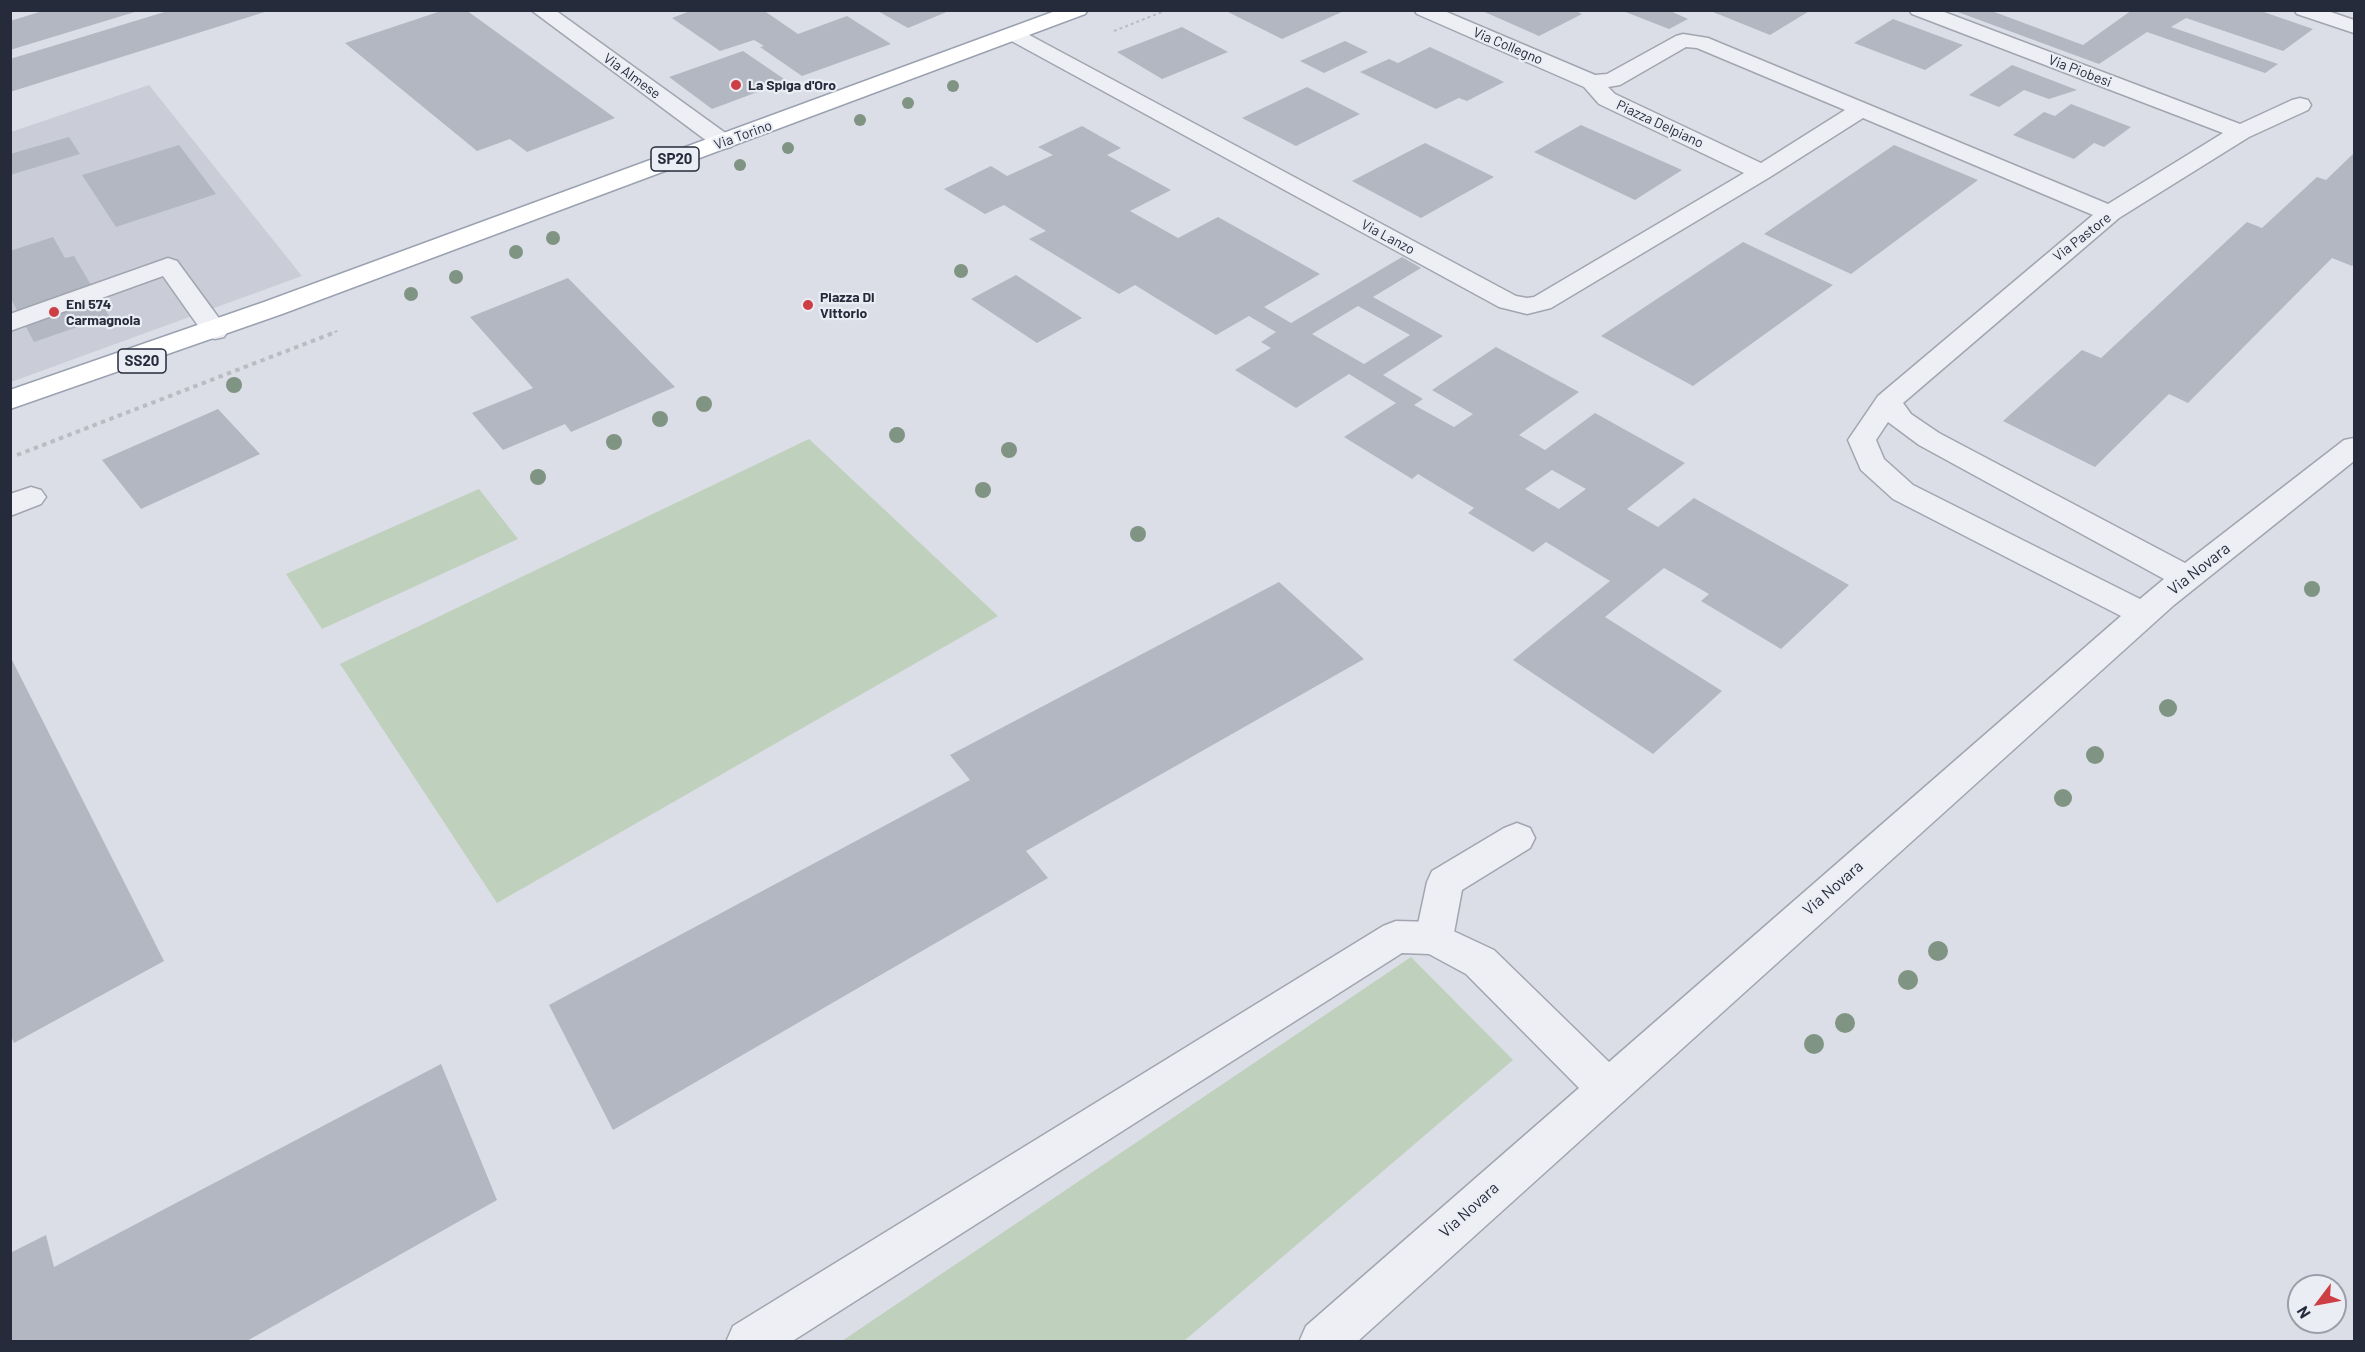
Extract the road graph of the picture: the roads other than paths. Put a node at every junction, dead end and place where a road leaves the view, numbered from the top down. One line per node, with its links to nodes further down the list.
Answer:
1 (541, 10): 12 (street, Via Almese)
2 (1078, 10): 7 (main road, Via Torino / SP20)
3 (1424, 10): 8 (street, Via Collegno)
4 (1919, 10): 11 (street, Via Piobesi)
5 (2304, 10): 6 (street)
6 (2355, 27)
7 (1013, 34): 12 (main road, Via Torino / SP20); 13 (street, Via Lanzo)
8 (1592, 82): 10 (street, Piazza Delpiano); 13 (street, Piazza Delpiano)
9 (2300, 105): 11 (street, Via Pastore)
10 (1862, 109): 13 (street); 14 (street, Piazza Delpiano)
11 (2241, 132): 14 (street, Via Pastore)
12 (723, 142): 15 (main road, Via Torino / SP20)
13 (1762, 172)
14 (2110, 213): 19 (street, Via Pastore)
15 (273, 308): 17 (main road, SS20)
16 (10, 323): 17 (street)
17 (215, 330): 18 (main road, SS20); 20 (main road, SS20)
18 (10, 400)
19 (1888, 402): 22 (street); 23 (street, Via Pastore)
20 (10, 413)
21 (2355, 447): 22 (street, Via Novara)
22 (2187, 578): 23 (street, Via Novara)
23 (2143, 614): 26 (street, Via Novara)
24 (1517, 838): 25 (street)
25 (1434, 938): 26 (street); 27 (street)
26 (1607, 1088): 28 (street, Via Novara)
27 (749, 1341)
28 (1322, 1341)

